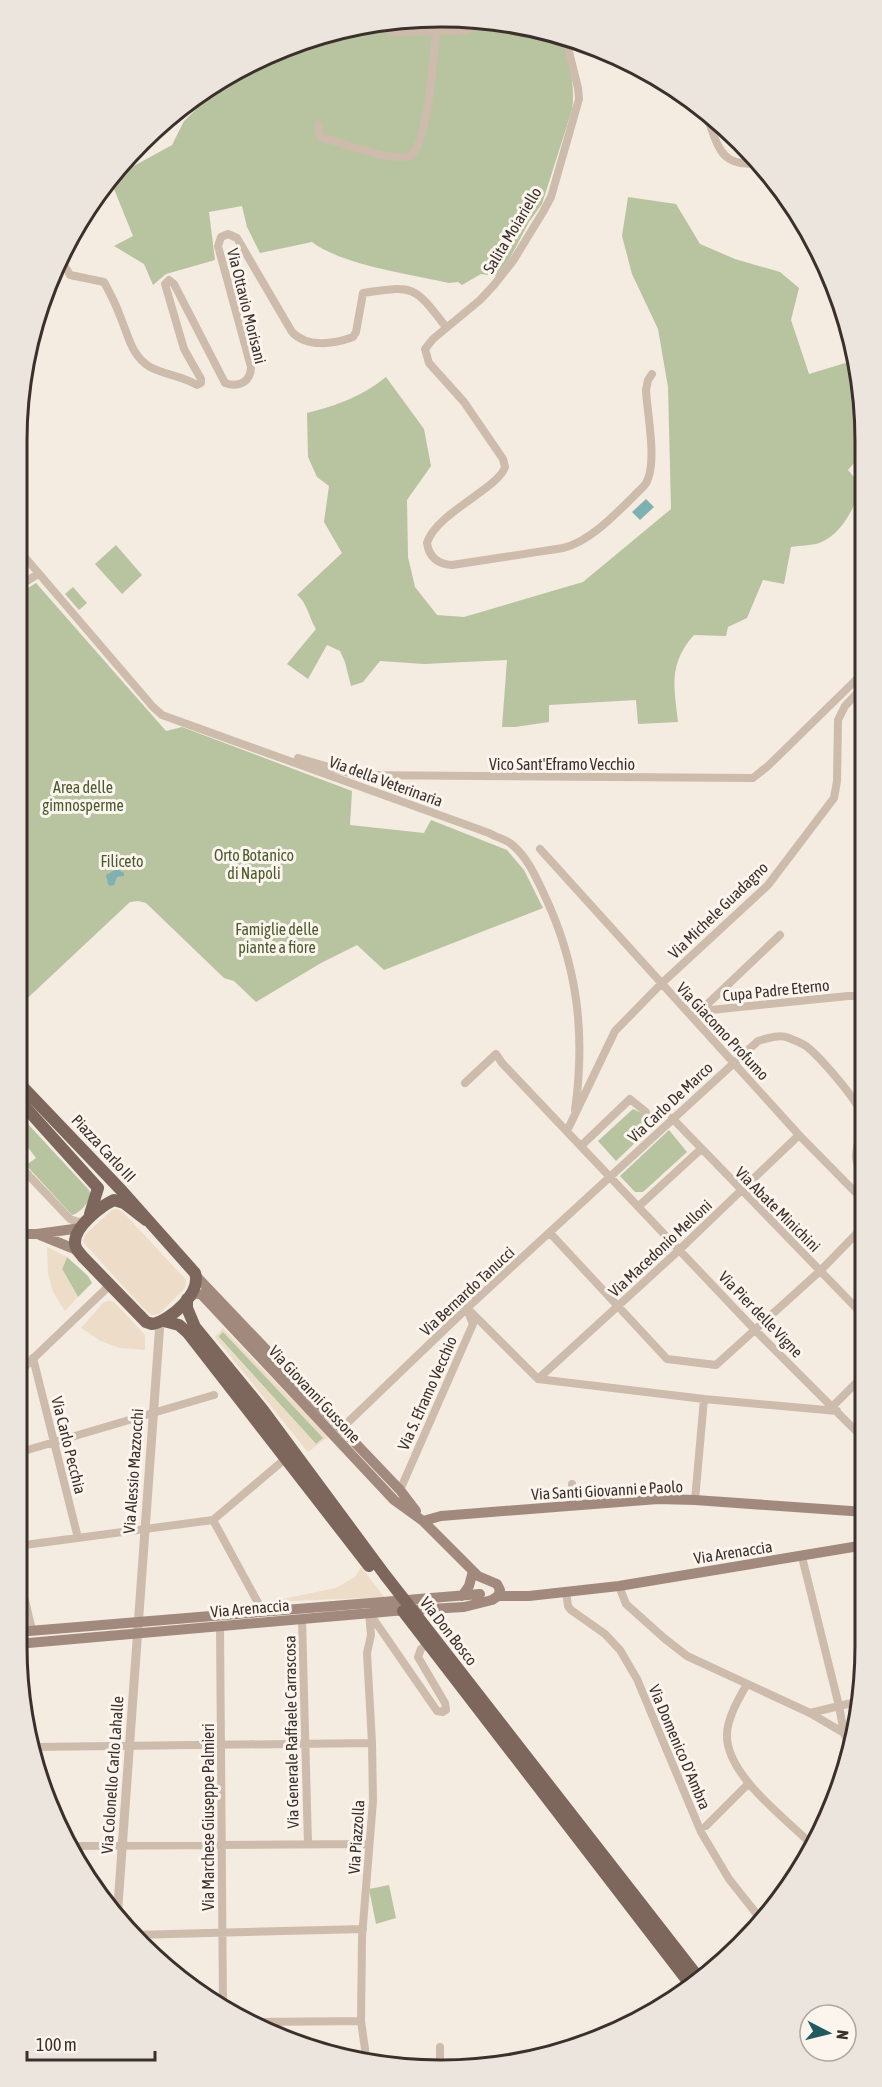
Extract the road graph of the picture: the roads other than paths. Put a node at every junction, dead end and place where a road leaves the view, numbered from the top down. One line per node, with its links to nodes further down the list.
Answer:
1 (469, 28): 3 (street)
2 (392, 32): 3 (street)
3 (436, 32): 5 (street)
4 (568, 47): 9 (street, Salita Moiariello)
5 (319, 126)
6 (712, 128): 7 (street)
7 (748, 164)
8 (66, 268): 9 (street, Via Ottavio Morisani)
9 (446, 327): 10 (street, Salita Moiariello)
10 (652, 374)
11 (27, 564): 12 (street, Via della Veterinaria)
12 (38, 574): 13 (street); 16 (street, Via della Veterinaria)
13 (27, 580)
14 (855, 681): 16 (street, Vico Sant'Eframo Vecchio)
15 (855, 695): 19 (street, Via Michele Guadagno)
16 (278, 756): 29 (street, Via della Veterinaria)
17 (540, 849): 19 (street, Via Giacomo Profumo)
18 (780, 935): 21 (street)
19 (661, 984): 21 (street, Via Giacomo Profumo); 29 (street, Via Michele Guadagno)
20 (855, 996): 21 (street, Cupa Padre Eterno)
21 (693, 1018): 22 (street, Via Giacomo Profumo)
22 (734, 1061): 25 (street, Via Carlo De Marco); 31 (street, Via Carlo De Marco); 33 (street, Via Giacomo Profumo)
23 (465, 1083): 32 (street)
24 (27, 1099): 27 (main road)
25 (855, 1099)
26 (27, 1103): 27 (main road)
27 (31, 1105): 28 (street); 41 (main road, Piazza Carlo III); 42 (main road, Piazza Carlo III)
28 (27, 1109)
29 (575, 1110): 32 (street)
30 (646, 1112): 34 (street)
31 (672, 1118): 35 (street, Via Abate Minichini); 37 (street, Via Carlo De Marco)
32 (567, 1131): 34 (street)
33 (800, 1135): 38 (street, Via Macedonio Melloni); 39 (street, Via Giacomo Profumo)
34 (581, 1146): 37 (street, Via Pier delle Vigne)
35 (700, 1149): 38 (street, Via Abate Minichini); 40 (street)
36 (28, 1174): 42 (street)
37 (611, 1176): 40 (street, Via Pier delle Vigne); 43 (street, Via Bernardo Tanucci)
38 (741, 1190): 47 (street, Via Macedonio Melloni); 49 (street, Via Abate Minichini)
39 (855, 1192)
40 (639, 1206): 47 (street, Via Pier delle Vigne)
41 (146, 1220): 42 (main road, Piazza Carlo III); 50 (main road, Piazza Carlo III)
42 (85, 1224): 45 (main road); 48 (main road, Piazza Carlo III)
43 (549, 1233): 53 (street); 55 (street, Via Bernardo Tanucci)
44 (27, 1234): 45 (main road)
45 (37, 1234): 48 (main road)
46 (855, 1235): 49 (street)
47 (680, 1249): 53 (street, Via Macedonio Melloni); 57 (street, Via Pier delle Vigne)
48 (76, 1250): 51 (main road)
49 (820, 1271): 54 (street, Via Abate Minichini); 57 (street)
50 (197, 1277): 52 (main road); 67 (main road, Via Giovanni Gussone)
51 (110, 1285): 56 (main road); 58 (street)
52 (187, 1299): 56 (main road); 67 (main road, Via Giovanni Gussone); 83 (main road, Via Don Bosco)
53 (618, 1307): 57 (street); 60 (street, Via Macedonio Melloni)
54 (855, 1307)
55 (467, 1308): 60 (street); 67 (street, Via Bernardo Tanucci); 72 (street, Via S. Eframo Vecchio)
56 (162, 1322): 65 (street, Via Alessio Mazzocchi); 70 (main road, Via Don Bosco)
57 (755, 1330): 64 (street, Via Pier delle Vigne)
58 (33, 1358): 59 (street); 68 (street, Via Carlo Pecchia)
59 (27, 1364)
60 (538, 1379): 63 (street)
61 (855, 1386): 64 (street)
62 (214, 1395): 65 (street)
63 (704, 1399): 64 (street); 73 (street)
64 (835, 1409): 66 (street, Via Pier delle Vigne)
65 (153, 1413): 68 (street); 78 (street, Via Alessio Mazzocchi)
66 (855, 1430)
67 (337, 1431): 72 (main road, Via Giovanni Gussone); 77 (main road, Via Giovanni Gussone)
68 (54, 1442): 69 (street); 79 (street, Via Carlo Pecchia)
69 (27, 1450)
70 (285, 1459): 76 (street); 83 (main road, Via Don Bosco)
71 (572, 1484): 74 (street)
72 (400, 1490): 77 (main road, Via Giovanni Gussone)
73 (695, 1500): 74 (main road, Via Santi Giovanni e Paolo); 75 (main road, Via Santi Giovanni e Paolo)
74 (572, 1505): 77 (main road, Via Santi Giovanni e Paolo)
75 (855, 1511)
76 (213, 1520): 78 (street); 90 (street)
77 (423, 1521): 84 (main road, Via Giovanni Gussone)
78 (144, 1528): 79 (street); 94 (street, Via Alessio Mazzocchi)
79 (78, 1538): 80 (street)
80 (27, 1545)
81 (855, 1547): 82 (main road, Via Arenaccia)
82 (802, 1557): 85 (main road, Via Arenaccia); 101 (street)
83 (383, 1578): 97 (main road, Via Don Bosco); 97 (main road, Via Don Bosco)
84 (480, 1585): 87 (main road, Via Arenaccia); 87 (main road); 88 (main road, Via Arenaccia); 88 (main road, Via Giovanni Gussone); 91 (main road, Via Arenaccia)
85 (619, 1586): 86 (main road, Via Arenaccia); 99 (street)
86 (566, 1592): 88 (main road, Via Arenaccia); 119 (street, Via Domenico D'Ambra)
87 (462, 1596): 90 (main road, Via Arenaccia)
88 (498, 1596)
89 (27, 1610): 95 (street)
90 (263, 1612): 94 (main road, Via Arenaccia)
91 (369, 1613): 92 (main road, Via Arenaccia); 97 (street); 105 (street, Via Piazzolla)
92 (302, 1619): 93 (main road, Via Arenaccia); 106 (street, Via Generale Raffaele Carrascosa)
93 (220, 1626): 94 (main road, Via Arenaccia); 107 (street, Via Marchese Giuseppe Palmieri)
94 (137, 1628): 95 (main road, Via Arenaccia); 98 (main road, Via Arenaccia); 108 (street, Via Colonello Carlo Lahalle)
95 (32, 1630): 96 (main road, Via Arenaccia)
96 (27, 1631)
97 (431, 1641): 123 (main road, Via Don Bosco); 124 (main road, Via Don Bosco)
98 (27, 1643)
99 (747, 1684): 102 (street); 110 (street)
100 (851, 1703): 101 (street)
101 (839, 1706): 102 (street); 103 (street)
102 (810, 1713): 104 (street)
103 (845, 1734)
104 (844, 1738)
105 (372, 1743): 106 (street); 114 (street, Via Piazzolla)
106 (305, 1744): 107 (street); 113 (street, Via Generale Raffaele Carrascosa)
107 (221, 1745): 108 (street); 115 (street, Via Marchese Giuseppe Palmieri)
108 (129, 1746): 109 (street); 117 (street, Via Colonello Carlo Lahalle)
109 (40, 1747)
110 (749, 1784): 111 (street); 112 (street)
111 (706, 1827)
112 (807, 1840)
113 (308, 1844): 114 (street); 115 (street)
114 (369, 1844): 120 (street, Via Piazzolla)
115 (222, 1845): 117 (street); 121 (street, Via Marchese Giuseppe Palmieri)
116 (78, 1846): 117 (street)
117 (122, 1846): 118 (street, Via Colonello Carlo Lahalle)
118 (118, 1904)
119 (756, 1914)
120 (363, 1929): 121 (street); 127 (street, Via Piazzolla)
121 (222, 1932): 122 (street); 125 (street, Via Marchese Giuseppe Palmieri)
122 (144, 1935)
123 (695, 1973)
124 (686, 1979)
125 (223, 1998)
126 (269, 2022): 127 (street)
127 (361, 2022): 129 (street, Via Piazzolla)
128 (440, 2047): 130 (street)
129 (366, 2053)
130 (440, 2060)

